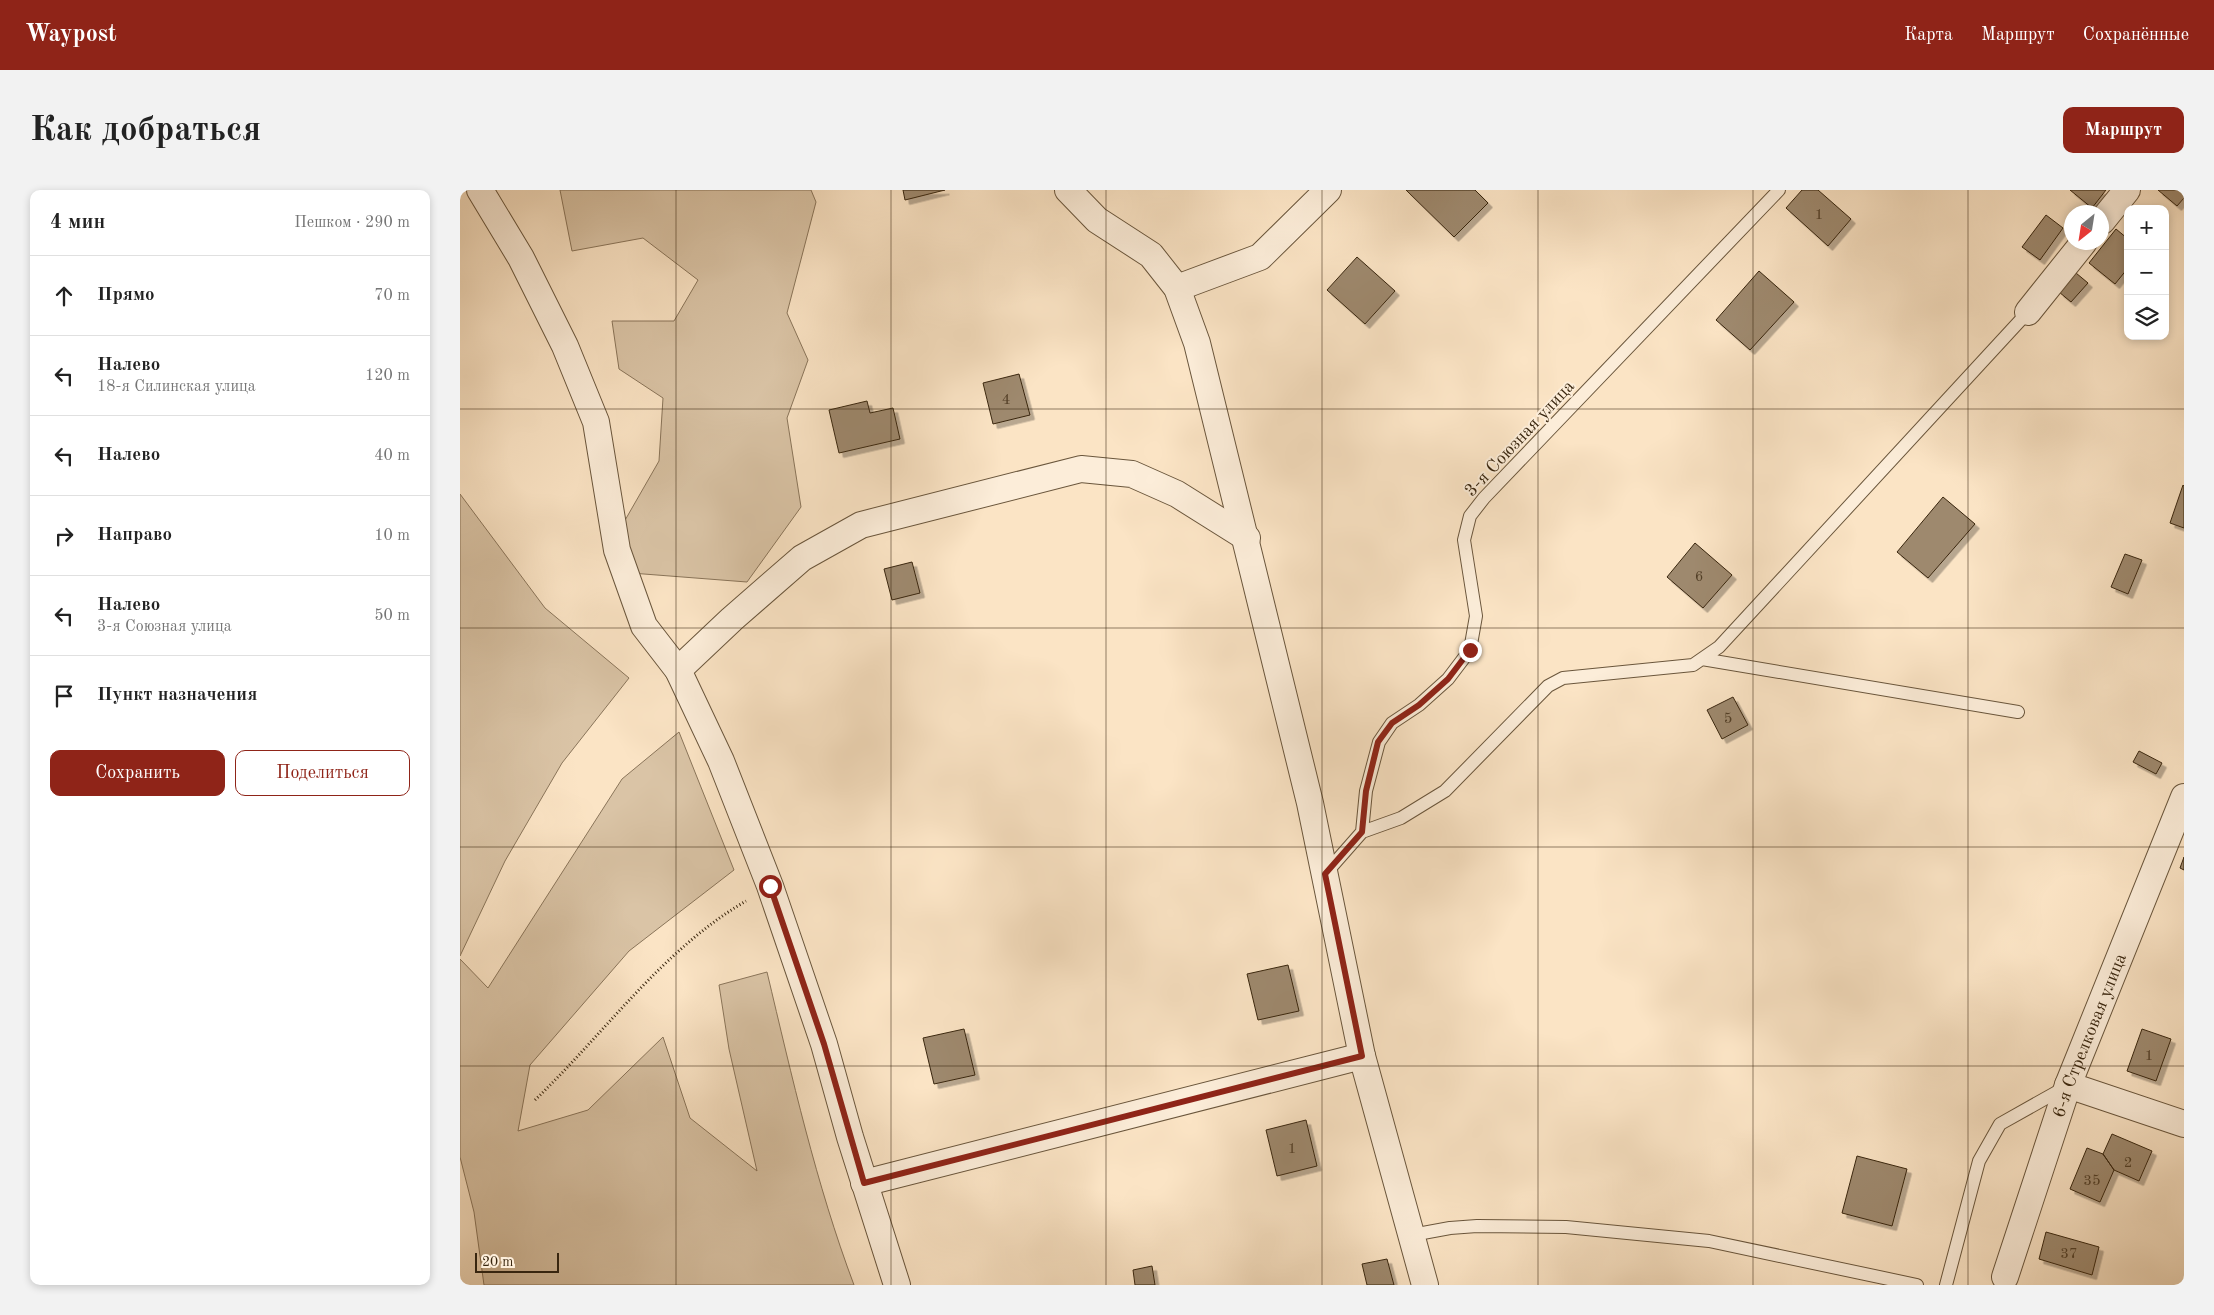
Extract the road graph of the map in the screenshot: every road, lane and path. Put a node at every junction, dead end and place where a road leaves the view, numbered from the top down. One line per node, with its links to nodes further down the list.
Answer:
1 (480, 190): 12 (street)
2 (1068, 190): 8 (street)
3 (1328, 190): 8 (street)
4 (1779, 190): 15 (lane, 3-я Союзная улица)
5 (2127, 190): 6 (street)
6 (2109, 212)
7 (2078, 250): 9 (street)
8 (1177, 288): 10 (street)
9 (2028, 312): 11 (lane)
10 (1247, 538): 12 (street); 16 (street)
11 (1702, 659): 13 (lane); 15 (lane)
12 (678, 670): 17 (street)
13 (2018, 712)
14 (2184, 797): 19 (street, 6-я Стрелковая улица)
15 (1362, 832): 16 (lane)
16 (1325, 874): 18 (street)
17 (770, 886): 20 (path); 22 (street)
18 (1362, 1056): 22 (street); 23 (street)
19 (2068, 1085): 21 (street); 24 (street, 6-я Стрелковая улица); 28 (lane)
20 (535, 1100)
21 (2184, 1124)
22 (864, 1183): 25 (street)
23 (1412, 1235): 26 (street); 27 (lane)
24 (2005, 1277)
25 (897, 1285)
26 (1425, 1285)
27 (1917, 1285)
28 (1946, 1285)

